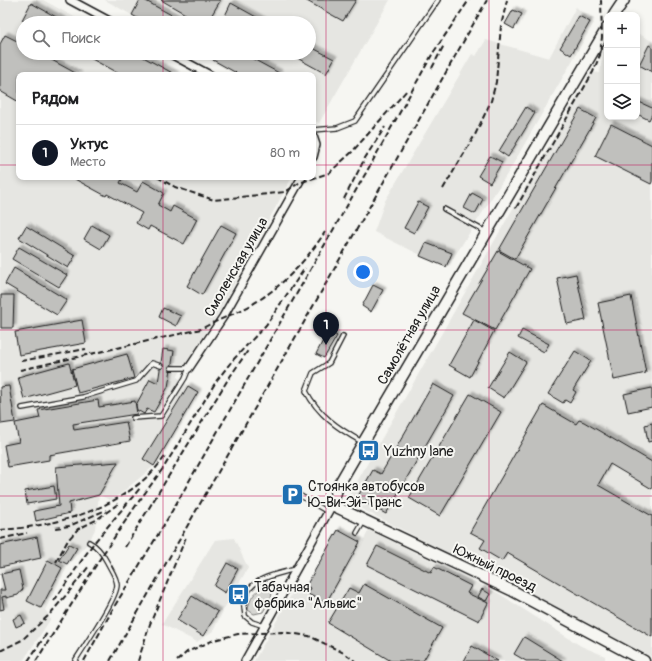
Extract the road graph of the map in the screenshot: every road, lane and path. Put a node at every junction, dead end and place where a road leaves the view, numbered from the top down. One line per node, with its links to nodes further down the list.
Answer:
1 (70, 0): 5 (street)
2 (438, 0): 9 (lane)
3 (624, 0): 4 (main road)
4 (616, 12)
5 (100, 16)
6 (604, 33): 12 (main road, Самолётная улица)
7 (182, 60): 8 (street)
8 (204, 72)
9 (316, 130)
10 (300, 180): 16 (street, Смоленская улица)
11 (444, 209): 12 (lane)
12 (486, 232): 19 (main road, Самолётная улица)
13 (343, 336): 19 (lane)
14 (160, 366): 17 (lane)
15 (171, 368): 16 (lane)
16 (189, 368): 18 (lane)
17 (22, 408)
18 (133, 418)
19 (363, 443): 21 (main road, Самолётная улица)
20 (294, 492): 21 (lane)
21 (330, 508): 22 (main road, Южный проезд); 25 (street, Самолётная улица)
22 (364, 520): 23 (lane); 29 (main road, Южный проезд)
23 (356, 533)
24 (89, 542): 27 (lane)
25 (296, 569): 26 (street, Самолётная улица); 26 (lane)
26 (265, 626): 28 (street, Самолётная улица)
27 (75, 661)
28 (245, 661)
29 (644, 661)

